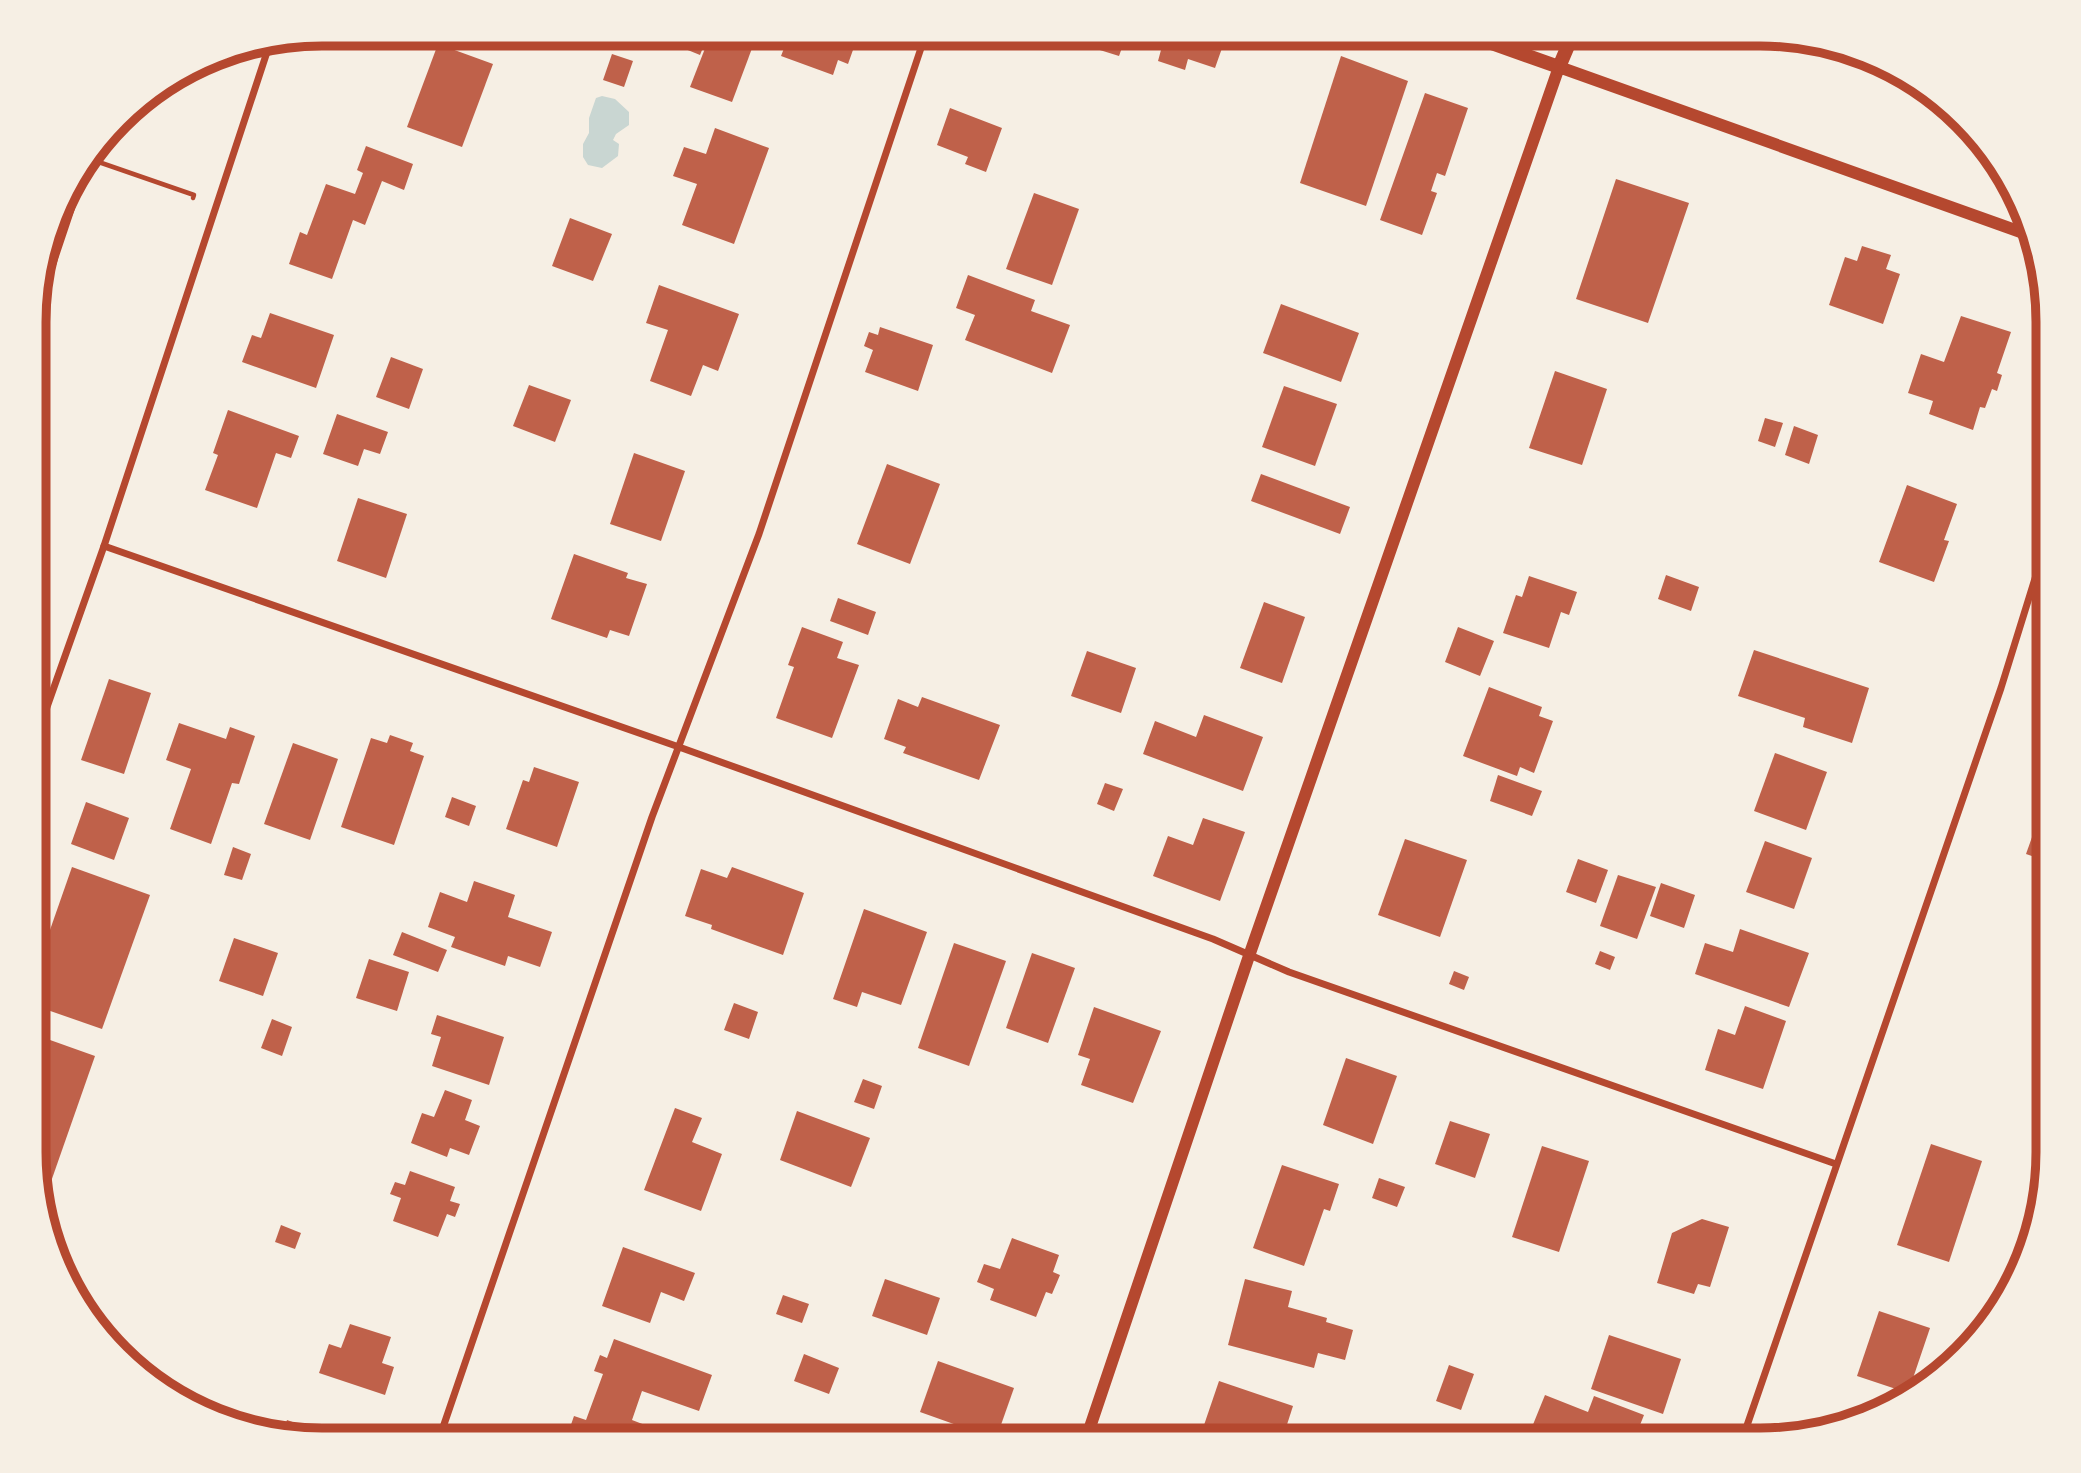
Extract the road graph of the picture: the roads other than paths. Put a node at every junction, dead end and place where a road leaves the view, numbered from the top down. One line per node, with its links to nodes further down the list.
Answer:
1 (922, 46): 10 (street)
2 (1500, 46): 5 (main road)
3 (1568, 46): 5 (main road)
4 (268, 51): 7 (street)
5 (1559, 67): 6 (street); 11 (street)
6 (2021, 232)
7 (104, 546): 9 (street); 10 (street)
8 (2036, 575): 12 (street)
9 (46, 710)
10 (679, 747): 11 (street); 13 (street)
11 (1249, 956): 12 (street); 14 (street)
12 (1836, 1164): 15 (street)
13 (443, 1428)
14 (1090, 1428)
15 (1746, 1428)

